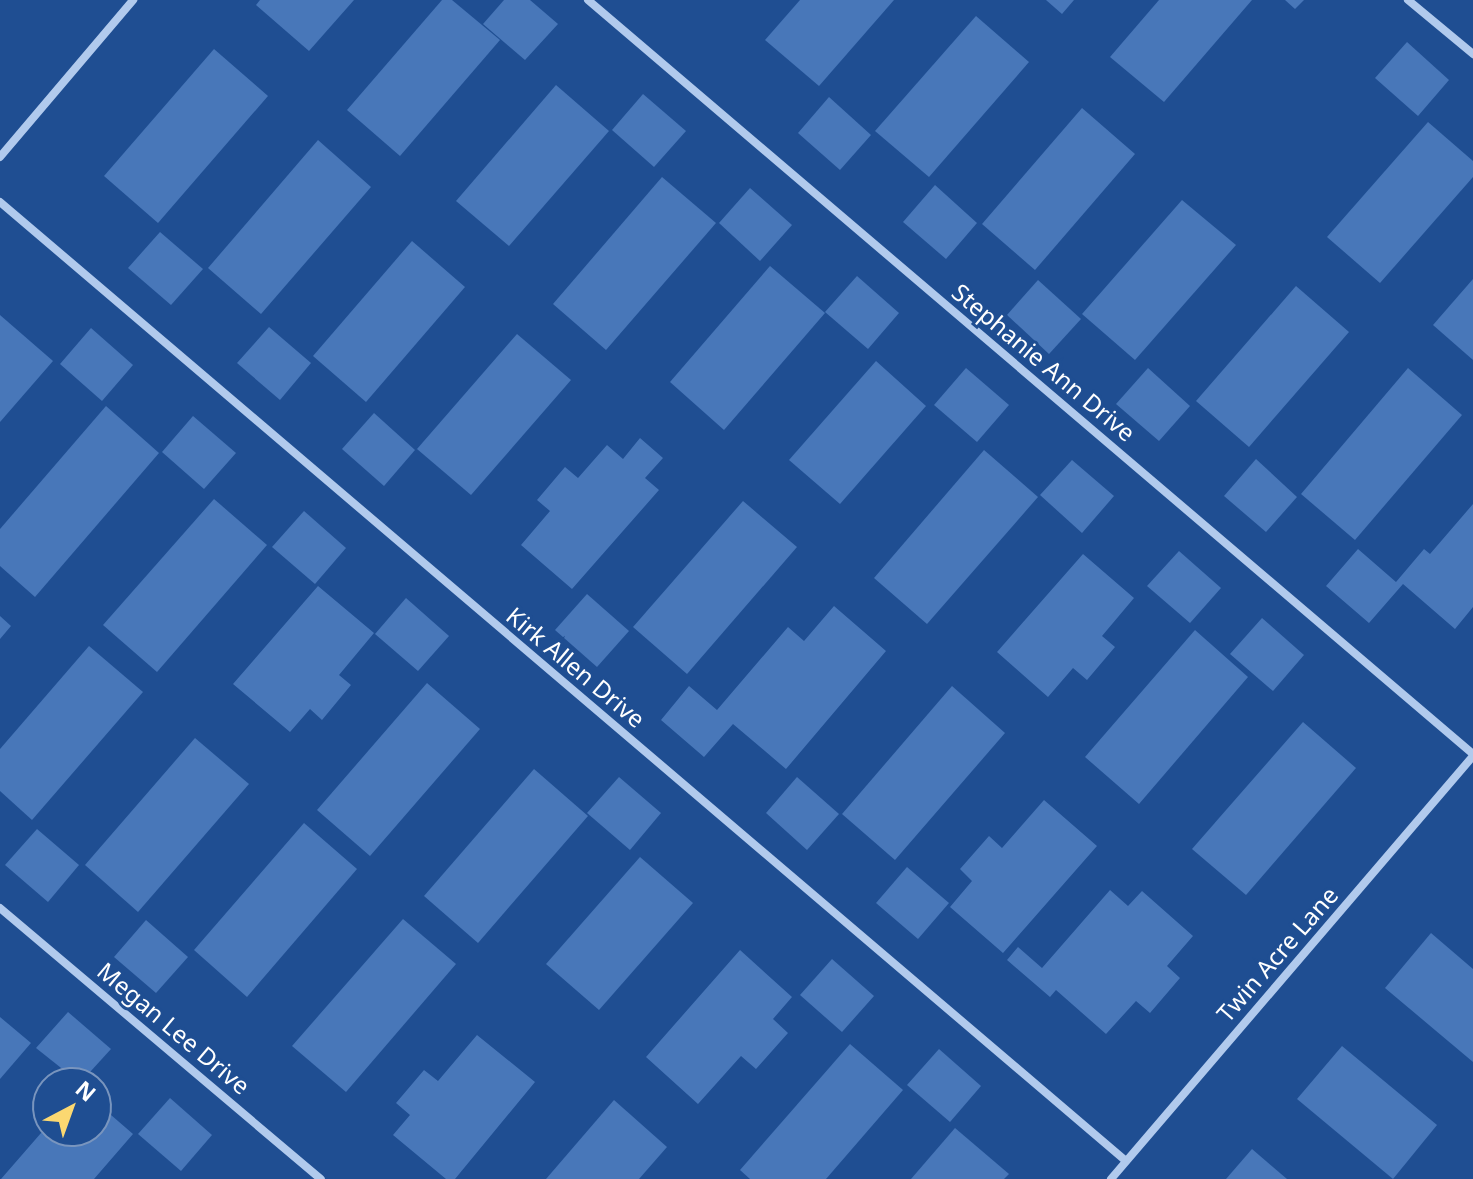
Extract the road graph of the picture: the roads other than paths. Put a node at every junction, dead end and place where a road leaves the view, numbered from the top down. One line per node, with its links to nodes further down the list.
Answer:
1 (133, 0): 5 (street)
2 (588, 0): 7 (street, Stephanie Ann Drive)
3 (1408, 0): 4 (street)
4 (1473, 54)
5 (0, 157)
6 (0, 202): 9 (street, Kirk Allen Drive)
7 (1473, 755): 9 (street, Twin Acre Lane)
8 (0, 908): 10 (street, Megan Lee Drive)
9 (1126, 1161): 11 (street, Twin Acre Lane)
10 (321, 1179)
11 (1111, 1179)

